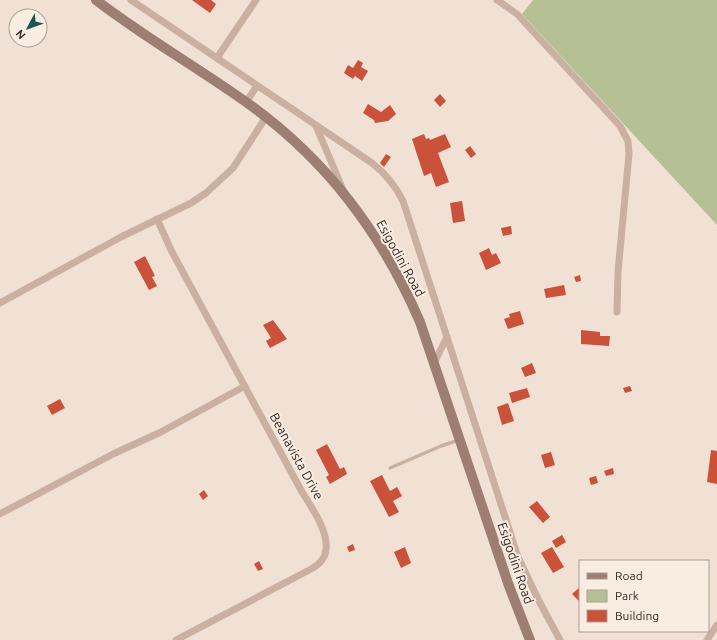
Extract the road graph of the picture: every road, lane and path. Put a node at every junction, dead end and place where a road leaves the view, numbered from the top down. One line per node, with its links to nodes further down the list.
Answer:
1 (96, 0): 7 (main road, Esigodini Road)
2 (131, 0): 5 (street)
3 (256, 0): 5 (street)
4 (497, 0): 13 (street)
5 (217, 58): 6 (street)
6 (257, 86): 7 (street); 9 (street)
7 (246, 102): 8 (main road, Esigodini Road)
8 (266, 117): 10 (main road, Esigodini Road); 11 (street)
9 (316, 125): 10 (street); 14 (street)
10 (345, 194): 15 (main road, Esigodini Road)
11 (158, 219): 12 (street); 16 (street, Beanavista Drive)
12 (0, 303)
13 (617, 312)
14 (447, 337): 15 (street); 23 (street)
15 (434, 361): 17 (main road, Esigodini Road)
16 (245, 386): 19 (street); 21 (street, Beanavista Drive)
17 (460, 439): 18 (lane); 22 (main road, Esigodini Road)
18 (390, 468)
19 (0, 514)
20 (717, 625): 24 (street)
21 (176, 640)
22 (530, 640)
23 (560, 640)
24 (707, 640)

